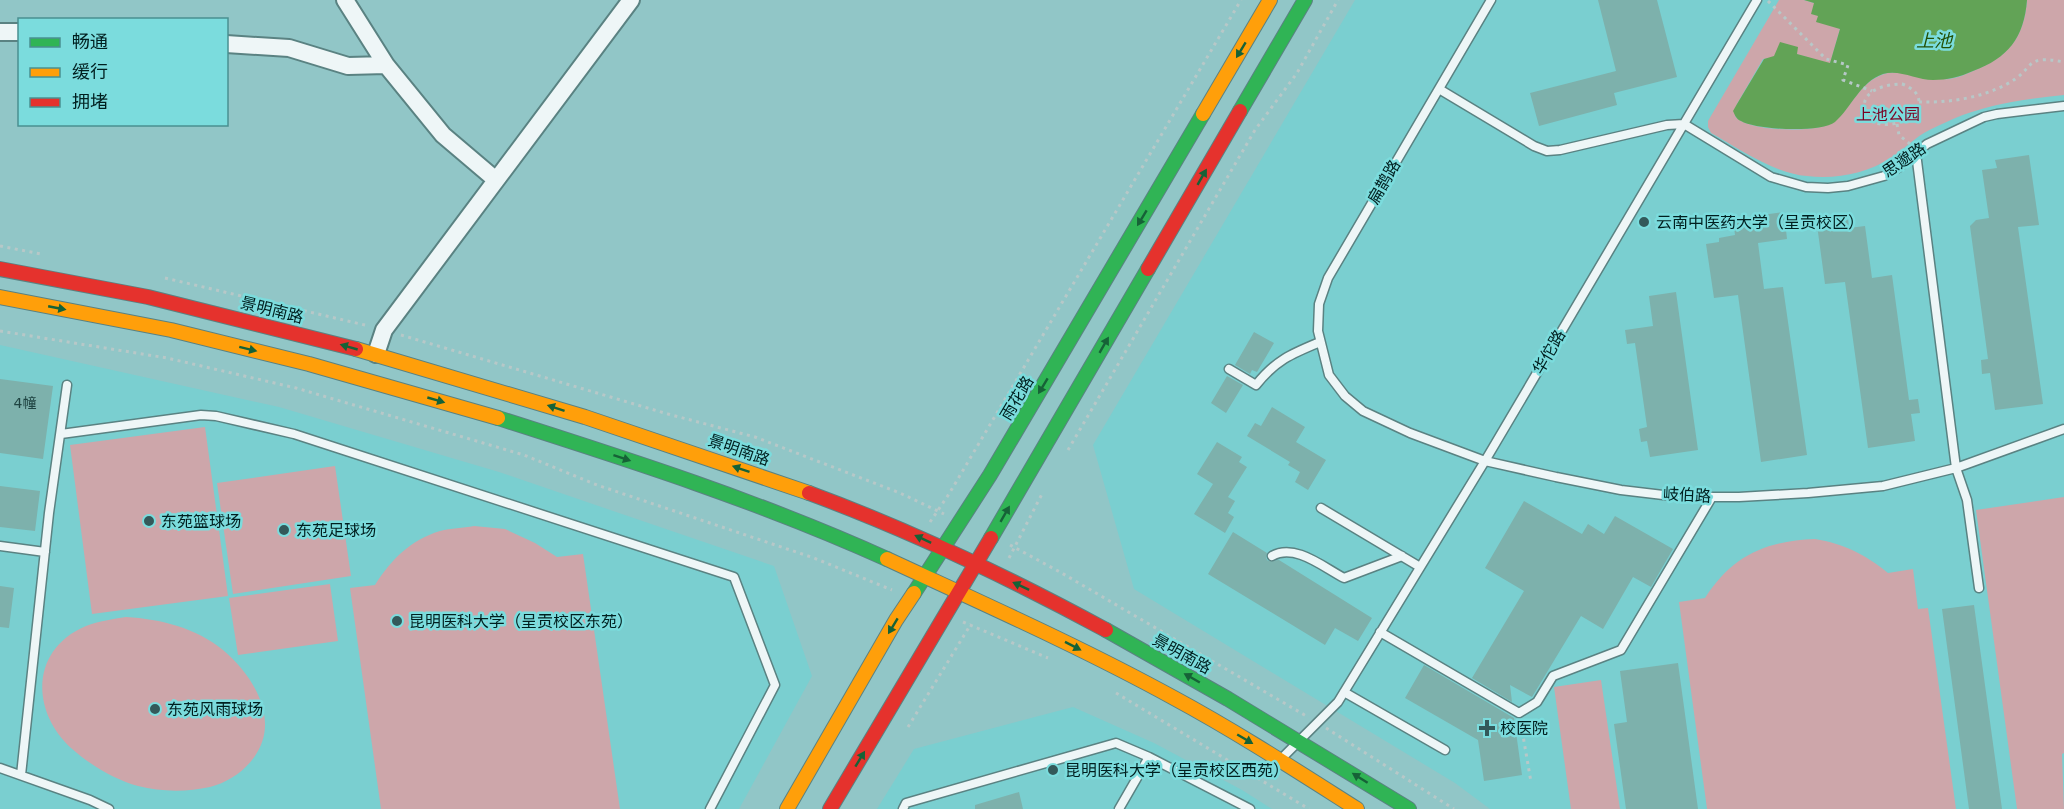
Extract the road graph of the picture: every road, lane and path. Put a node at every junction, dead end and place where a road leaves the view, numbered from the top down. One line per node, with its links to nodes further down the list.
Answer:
1 (345, 0): 14 (street)
2 (631, 0): 22 (street)
3 (1241, 0): 39 (path)
4 (1270, 0): 41 (street, 雨花路, one-way to 41)
5 (1305, 0): 45 (street, one-way to 5)
6 (1338, 0): 33 (path)
7 (1491, 0): 15 (lane, 扁鹊路)
8 (1757, 0): 20 (lane, 华佗路)
9 (1766, 0): 16 (path)
10 (0, 32): 11 (street)
11 (18, 32)
12 (228, 44): 14 (street)
13 (2064, 62): 17 (path)
14 (386, 65): 22 (street)
15 (1439, 89): 20 (lane); 26 (lane, 扁鹊路)
16 (1872, 91): 17 (path); 19 (path)
17 (1919, 102): 19 (path)
18 (2064, 106): 21 (lane, 思邈路)
19 (1896, 123): 21 (path)
20 (1684, 124): 21 (lane, 思邈路); 34 (lane, 华佗路)
21 (1916, 153): 35 (lane)
22 (496, 180): 27 (street)
23 (0, 269): 27 (street, 景明南路, one-way to 23)
24 (0, 297): 46 (street, one-way to 46)
25 (0, 331): 51 (path)
26 (1320, 342): 28 (lane); 29 (lane, 扁鹊路)
27 (376, 354): 39 (street, 景明南路, one-way to 27)
28 (1229, 369)
29 (1329, 375): 34 (lane, 岐伯路)
30 (67, 385): 32 (lane)
31 (2064, 429): 35 (lane, 岐伯路)
32 (61, 434): 42 (lane); 73 (lane)
33 (1065, 454)
34 (1485, 461): 37 (lane, 岐伯路); 47 (lane, 华佗路)
35 (1956, 468): 37 (lane, 岐伯路); 50 (lane)
36 (1048, 484): 48 (path)
37 (1712, 497): 62 (lane)
38 (1321, 508): 44 (lane)
39 (921, 538): 41 (street, 景明南路, one-way to 39)
40 (0, 546): 42 (lane)
41 (944, 549): 45 (street, 景明南路); 49 (street, 雨花路)
42 (45, 552): 69 (lane)
43 (1272, 556): 44 (lane)
44 (1402, 556): 47 (lane)
45 (976, 564): 48 (street, 景明南路); 52 (street)
46 (904, 566): 49 (street); 51 (path)
47 (1420, 567): 58 (lane, 华佗路)
48 (999, 576): 64 (street, 景明南路, one-way to 48)
49 (925, 577): 52 (street); 54 (street, 雨花路)
50 (1979, 588)
51 (890, 589): 53 (path); 54 (path)
52 (959, 592): 55 (street); 56 (street)
53 (886, 597)
54 (910, 598): 74 (street, 雨花路, one-way to 74)
55 (984, 604): 57 (path); 67 (street, one-way to 67)
56 (946, 615): 57 (path); 75 (street, one-way to 56)
57 (970, 625): 59 (path); 63 (path)
58 (1380, 632): 61 (lane, 华佗路); 62 (lane)
59 (1054, 661)
60 (1112, 691): 79 (path)
61 (1344, 692): 64 (lane, 华佗路); 65 (lane)
62 (1519, 713): 70 (path)
63 (908, 728)
64 (1300, 741): 67 (lane, 华佗路); 81 (street, 景明南路, one-way to 64)
65 (1445, 750)
66 (1149, 757): 76 (lane); 77 (lane); 78 (lane)
67 (1280, 760): 80 (street)
68 (0, 768): 69 (lane)
69 (21, 775): 71 (lane)
70 (1531, 782)
71 (90, 804): 72 (lane)
72 (109, 809)
73 (710, 809)
74 (787, 809)
75 (830, 809)
76 (903, 809)
77 (1119, 809)
78 (1250, 809)
79 (1309, 809)
80 (1357, 809)
81 (1409, 809)

